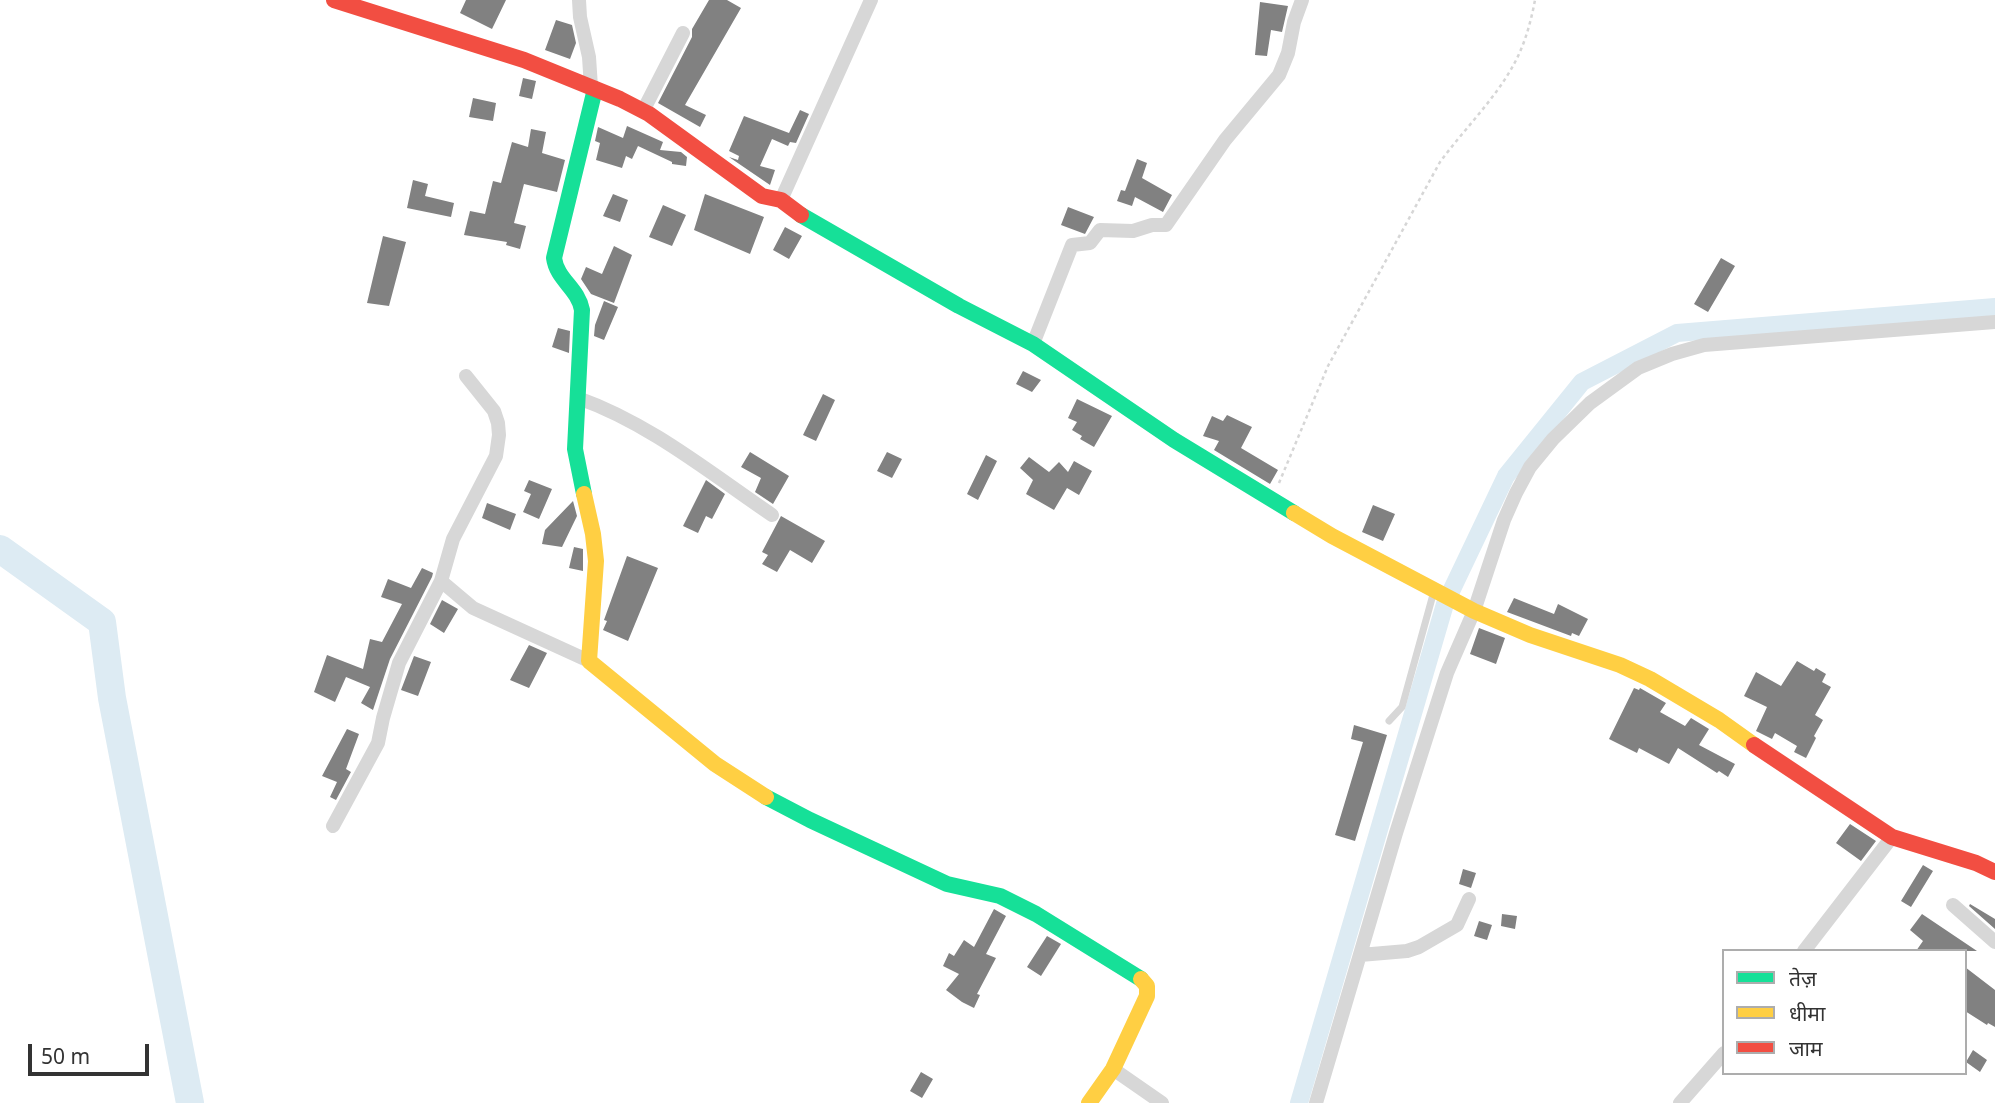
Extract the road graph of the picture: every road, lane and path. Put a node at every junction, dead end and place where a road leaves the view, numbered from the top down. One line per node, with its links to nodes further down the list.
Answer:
1 (334, 0): 7 (street)
2 (579, 0): 7 (street)
3 (871, 0): 9 (street)
4 (1302, 0): 11 (street)
5 (1535, 0): 14 (path)
6 (683, 33): 8 (street)
7 (593, 88): 8 (street); 13 (street)
8 (643, 111): 9 (street)
9 (781, 200): 11 (street)
10 (1995, 322): 18 (street)
11 (1033, 344): 14 (street)
12 (466, 376): 16 (street)
13 (578, 398): 15 (street); 19 (street)
14 (1263, 494): 17 (street)
15 (772, 515)
16 (441, 581): 19 (street); 21 (street)
17 (1436, 592): 18 (street); 20 (lane)
18 (1467, 607): 22 (street); 28 (street)
19 (589, 661): 30 (street)
20 (1389, 721)
21 (333, 826)
22 (1892, 837): 23 (street); 27 (street)
23 (1995, 872)
24 (1469, 899): 28 (street)
25 (1953, 905): 26 (street)
26 (1995, 942)
27 (1806, 949)
28 (1360, 955): 33 (street)
29 (1722, 1055): 34 (street)
30 (1113, 1069): 31 (street); 32 (street)
31 (1089, 1103)
32 (1162, 1103)
33 (1316, 1103)
34 (1680, 1103)

